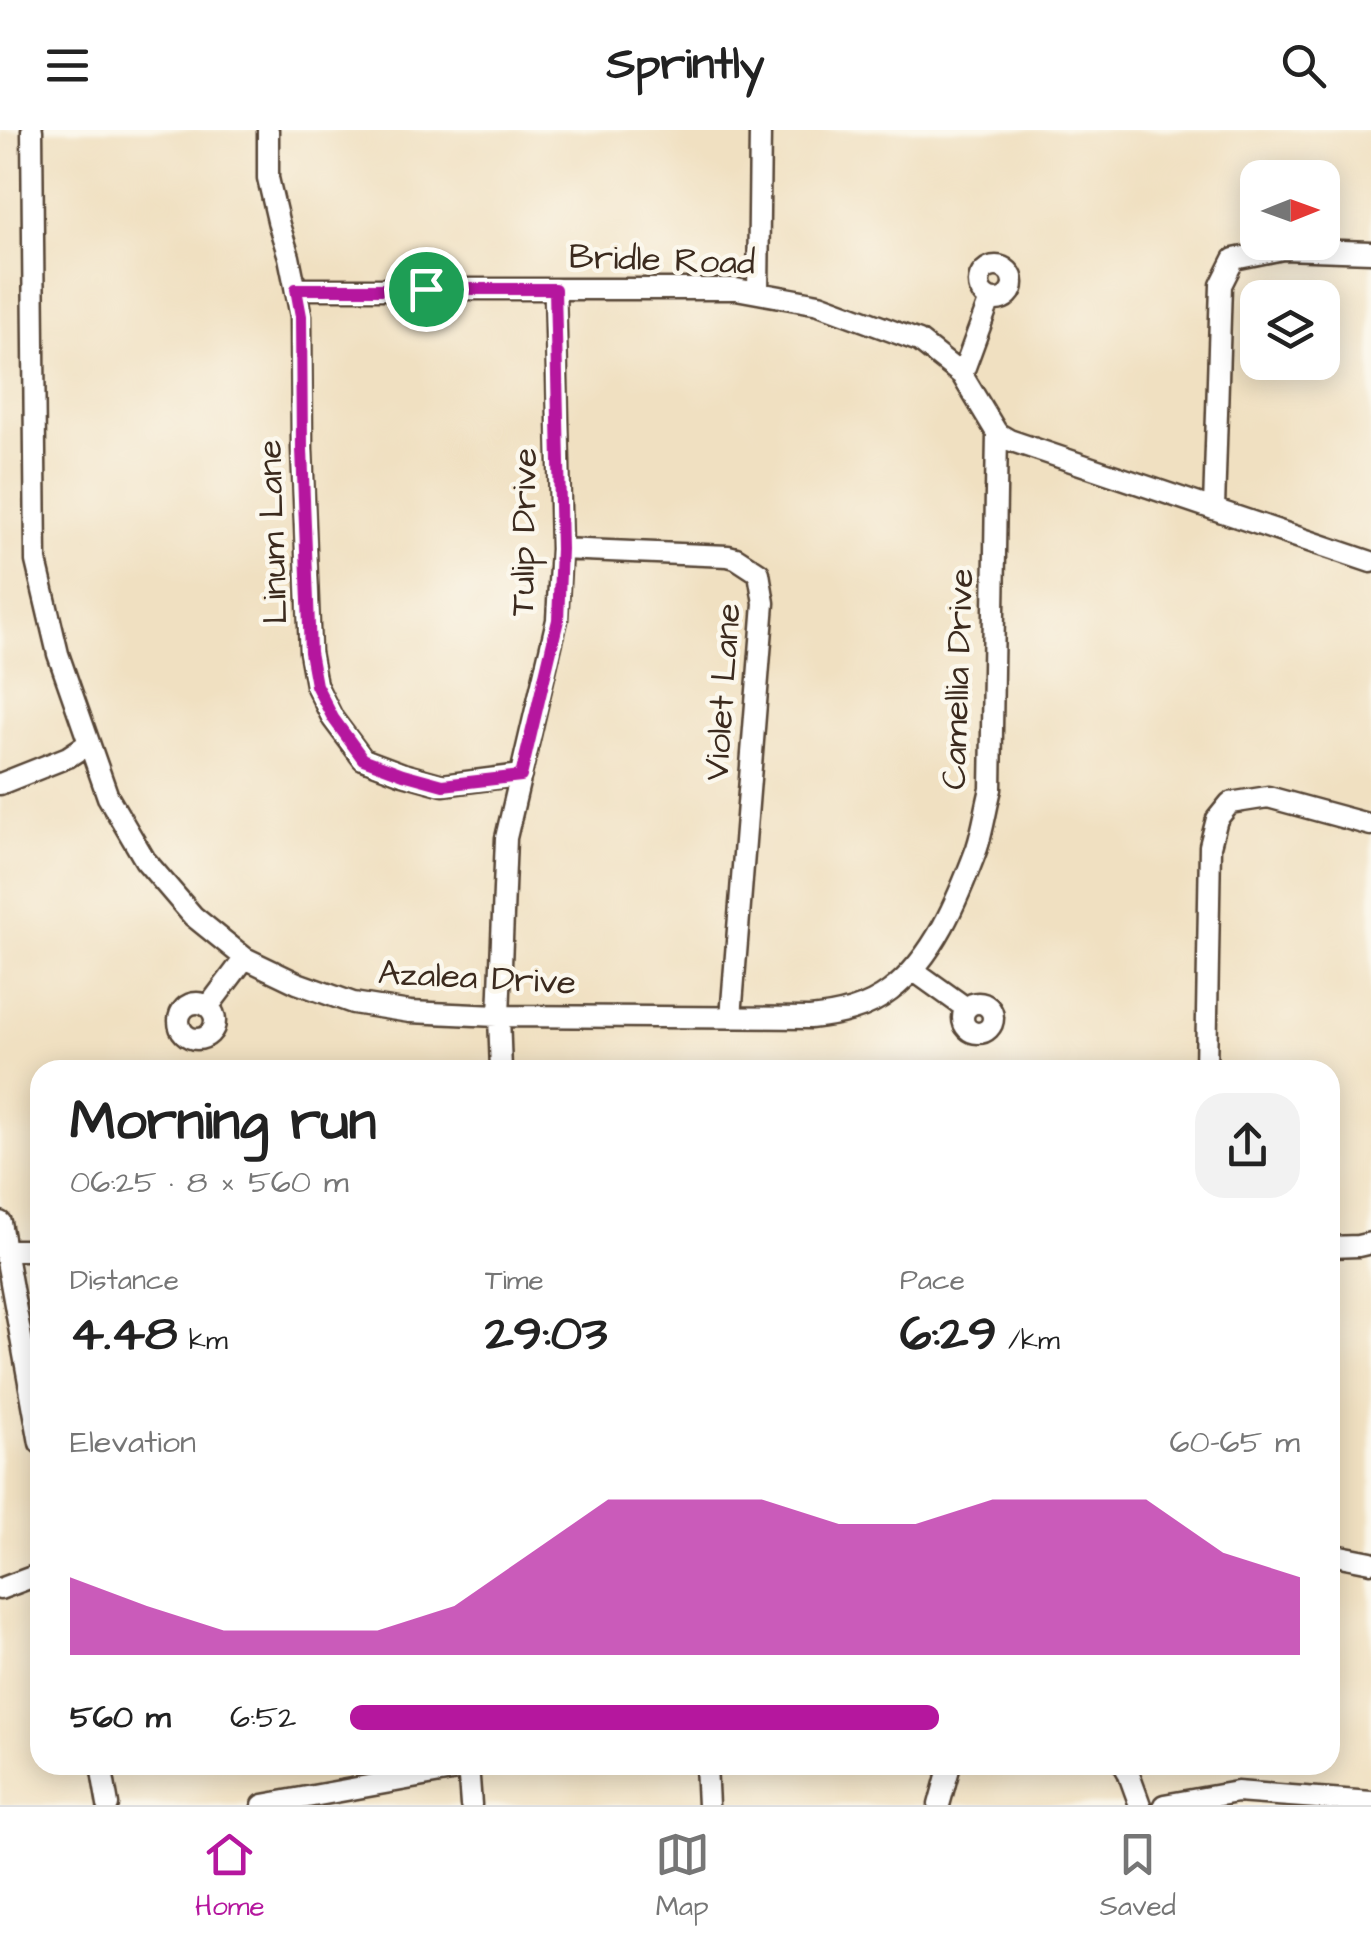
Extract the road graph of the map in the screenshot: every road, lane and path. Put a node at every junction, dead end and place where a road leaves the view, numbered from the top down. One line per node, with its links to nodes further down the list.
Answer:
1 (32, 130): 14 (street, Azalea Drive)
2 (268, 130): 5 (street, Linum Lane)
3 (760, 130): 7 (street)
4 (1371, 252): 11 (street)
5 (296, 289): 6 (street, Bridle Road); 15 (street, Linum Lane)
6 (555, 289): 7 (street, Bridle Road); 12 (street, Tulip Drive)
7 (758, 293): 9 (street, Bridle Road)
8 (990, 299): 9 (street)
9 (962, 375): 10 (street, Bridle Road)
10 (996, 433): 11 (street); 19 (street, Camellia Drive)
11 (1214, 508): 13 (street)
12 (561, 549): 15 (street, Tulip Drive); 23 (street, Violet Lane)
13 (1371, 562)
14 (88, 743): 16 (street); 18 (street, Azalea Drive)
15 (521, 776): 22 (street, Tulip Drive)
16 (0, 784)
17 (1371, 826): 25 (street)
18 (245, 958): 20 (street); 22 (street, Azalea Drive)
19 (913, 970): 21 (street); 23 (street, Azalea Drive)
20 (208, 1007)
21 (966, 1008)
22 (499, 1016): 23 (street, Azalea Drive); 24 (street, Tulip Drive)
23 (731, 1017)
24 (501, 1060)
25 (1206, 1060)
26 (0, 1222): 29 (street)
27 (1371, 1243): 28 (street)
28 (1340, 1247)
29 (5, 1250): 30 (street); 31 (street)
30 (30, 1250)
31 (30, 1388)
32 (1340, 1556): 33 (street)
33 (1371, 1562)
34 (30, 1578): 35 (street)
35 (0, 1589)
36 (102, 1775): 43 (street)
37 (425, 1775): 44 (street)
38 (468, 1775): 45 (street)
39 (706, 1775): 46 (street)
40 (947, 1775): 47 (street)
41 (1129, 1775): 48 (street)
42 (1371, 1802): 49 (street)
43 (108, 1805)
44 (263, 1805)
45 (470, 1805)
46 (708, 1805)
47 (939, 1805)
48 (1140, 1805)
49 (1164, 1805)

